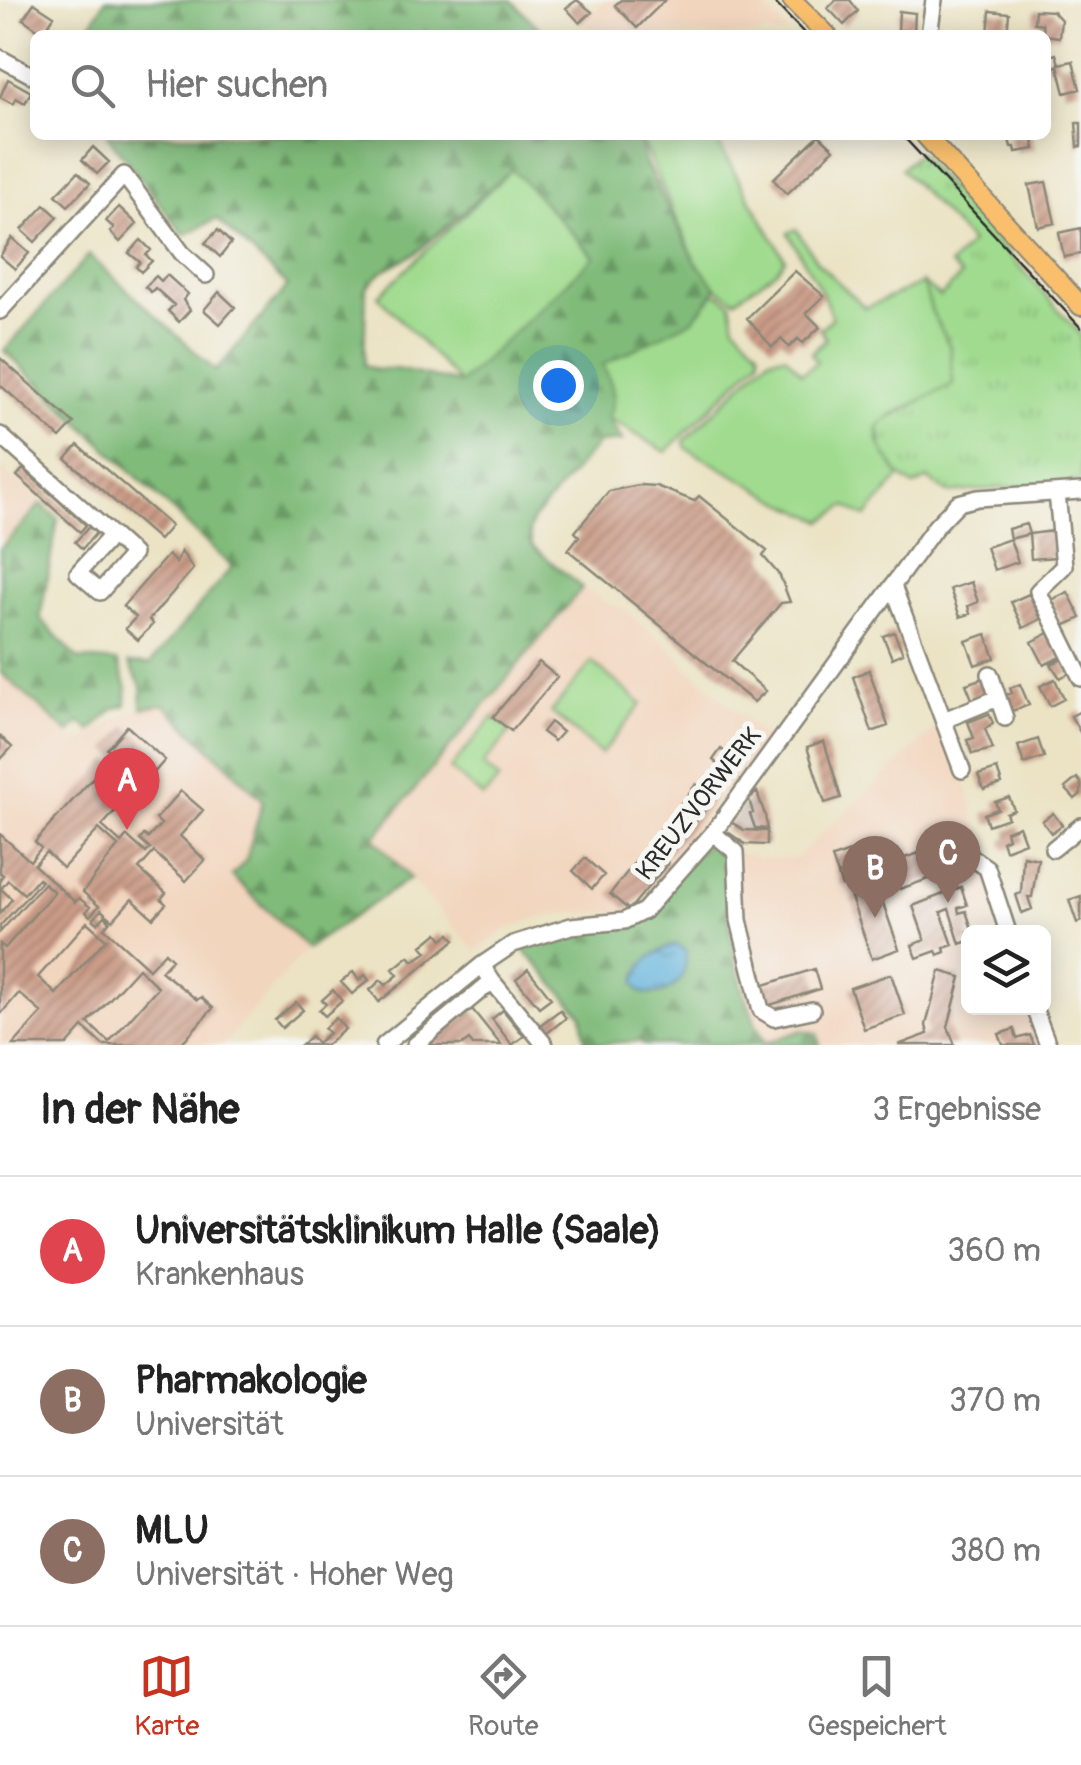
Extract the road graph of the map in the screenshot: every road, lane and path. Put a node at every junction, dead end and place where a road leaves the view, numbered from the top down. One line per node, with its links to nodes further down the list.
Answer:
1 (792, 0): 3 (main road)
2 (934, 0): 4 (street)
3 (822, 30)
4 (931, 30)
5 (2, 62): 6 (street)
6 (30, 75)
7 (930, 140): 9 (main road)
8 (206, 275): 10 (street)
9 (1081, 306)
10 (0, 311)
11 (0, 435): 14 (street)
12 (1081, 490): 13 (street, KREUZVORWERK)
13 (1057, 493): 15 (street, KREUZVORWERK); 17 (street)
14 (112, 535)
15 (893, 586): 20 (street); 24 (street, KREUZVORWERK)
16 (990, 674): 18 (street)
17 (1080, 686)
18 (998, 698): 19 (street); 20 (street)
19 (1005, 718)
20 (944, 720): 21 (street)
21 (962, 770)
22 (1081, 826): 25 (street)
23 (952, 832): 26 (street)
24 (713, 833): 27 (street, KREUZVORWERK); 29 (street)
25 (1053, 849)
26 (1006, 925)
27 (482, 965): 28 (street); 31 (street, KREUZVORWERK)
28 (492, 982): 32 (street); 33 (street)
29 (812, 1010)
30 (1037, 1015): 34 (street)
31 (384, 1045)
32 (415, 1045)
33 (545, 1045)
34 (1048, 1045)

